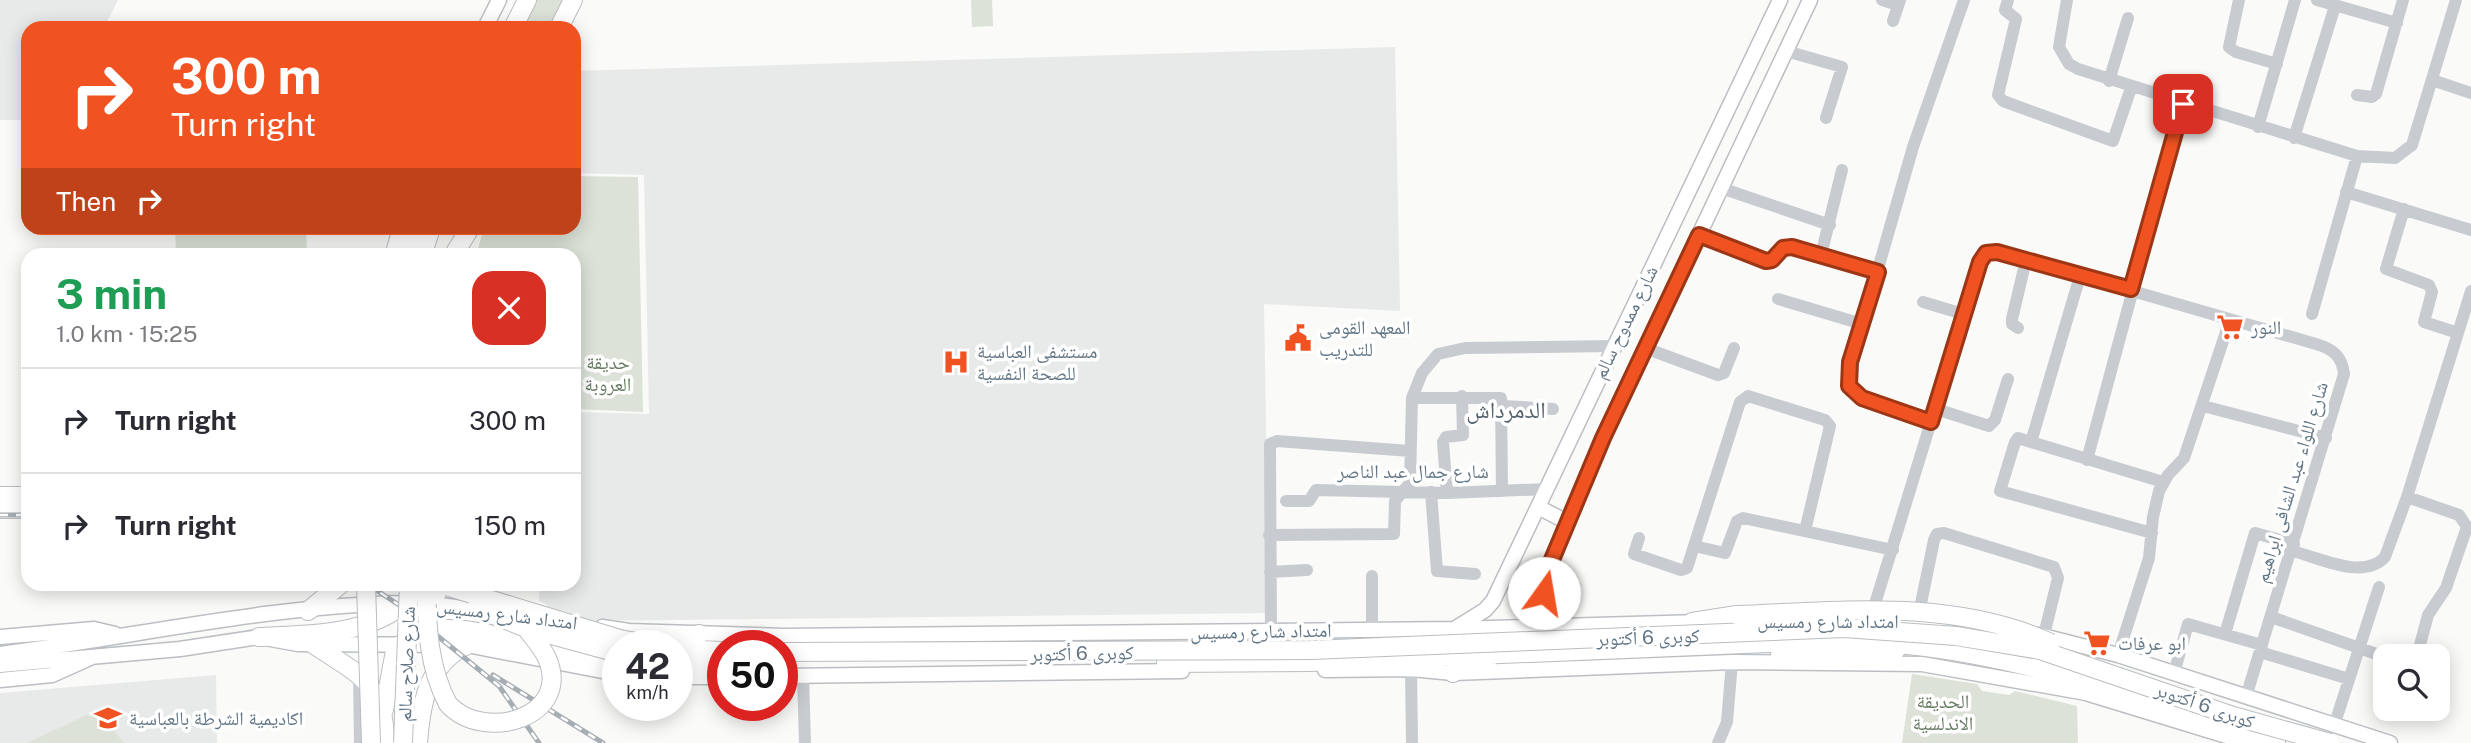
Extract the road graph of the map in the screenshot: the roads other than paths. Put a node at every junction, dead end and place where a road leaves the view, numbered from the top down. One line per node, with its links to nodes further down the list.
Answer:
1 (500, 0): 18 (main road); 19 (main road)
2 (527, 0): 20 (highway)
3 (573, 0): 21 (highway)
4 (1780, 0): 26 (main road, شارع ممدوح سالم)
5 (1811, 0): 24 (main road, شارع ممدوح سالم)
6 (1882, 0): 15 (street)
7 (1964, 0): 47 (street)
8 (2007, 0): 30 (street)
9 (2067, 0): 29 (street)
10 (2239, 0): 25 (street)
11 (2295, 0): 25 (street)
12 (2317, 0): 16 (street)
13 (2403, 0): 23 (street)
14 (2456, 0): 28 (street)
15 (1899, 3): 22 (street)
16 (2335, 6): 23 (street); 36 (street)
17 (2128, 18): 29 (street)
18 (489, 21)
19 (495, 21)
20 (516, 21)
21 (562, 21)
22 (1893, 22)
23 (2396, 23): 32 (street)
24 (1786, 51): 27 (main road, شارع ممدوح سالم); 34 (street)
25 (2277, 64): 35 (street)
26 (1749, 70): 27 (main road); 59 (main road, شارع ممدوح سالم)
27 (1773, 80): 39 (main road, شارع ممدوح سالم)
28 (2432, 80): 31 (street); 37 (street)
29 (2109, 81): 30 (street)
30 (2131, 88): 33 (street)
31 (2471, 93)
32 (2357, 95)
33 (2183, 104): 35 (street); 49 (street)
34 (1826, 118)
35 (2258, 127): 36 (street)
36 (2294, 138): 37 (street)
37 (2357, 156): 40 (street)
38 (1842, 170): 42 (street)
39 (1721, 188): 42 (street); 44 (main road, شارع ممدوح سالم)
40 (2346, 192): 41 (street); 54 (street)
41 (2404, 209): 43 (street); 58 (street)
42 (1830, 225): 45 (street)
43 (2471, 230)
44 (1699, 235): 45 (street); 60 (main road, شارع ممدوح سالم)
45 (1821, 256): 47 (street)
46 (2026, 260): 48 (street, شارع اللواء عبد الشافى ابراهيم); 53 (street, شارع اللواء عبد الشافى ابراهيم); 57 (street)
47 (1878, 272): 56 (street)
48 (2080, 276): 49 (street, شارع اللواء عبد الشافى ابراهيم); 71 (street)
49 (2131, 289): 55 (street, شارع اللواء عبد الشافى ابراهيم); 73 (street)
50 (2471, 291): 58 (street)
51 (1778, 299): 56 (street)
52 (1923, 302): 53 (street)
53 (1963, 314): 68 (street, شارع اللواء عبد الشافى ابراهيم)
54 (2312, 314)
55 (2230, 320): 66 (street); 70 (street, شارع اللواء عبد الشافى ابراهيم)
56 (1862, 324): 69 (street)
57 (2018, 328)
58 (2458, 333): 82 (street)
59 (1613, 346): 64 (street); 75 (main road, شارع ممدوح سالم)
60 (1646, 348): 61 (street); 87 (main road, شارع ممدوح سالم)
61 (1734, 348)
62 (2008, 379): 68 (street)
63 (1462, 396): 64 (street); 65 (street); 79 (street)
64 (1412, 398): 72 (street)
65 (1503, 406): 67 (street); 76 (street)
66 (2203, 406): 70 (street); 74 (street)
67 (1553, 409)
68 (1936, 409): 69 (street, شارع اللواء عبد الشافى ابراهيم)
69 (1931, 422): 94 (street, شارع اللواء عبد الشافى ابراهيم)
70 (2326, 438): 93 (street, شارع اللواء عبد الشافى ابراهيم)
71 (2031, 442): 73 (street); 89 (street)
72 (1410, 451): 77 (street); 90 (street)
73 (2087, 460): 74 (street)
74 (2163, 482): 89 (street)
75 (1546, 489): 76 (street, شارع جمال عبد الناصر); 84 (main road, شارع ممدوح سالم)
76 (1502, 491): 79 (street, شارع جمال عبد الناصر)
77 (1405, 492): 78 (street, شارع جمال عبد الناصر); 83 (street, شارع جمال عبد الناصر); 90 (street)
78 (1431, 492): 79 (street, شارع جمال عبد الناصر); 97 (street)
79 (1447, 493)
80 (0, 496): 81 (highway)
81 (21, 496)
82 (2407, 497): 93 (street); 132 (street)
83 (1286, 501)
84 (1538, 507): 87 (main road); 117 (main road, شارع ممدوح سالم)
85 (0, 509): 86 (highway)
86 (21, 509)
87 (1567, 522): 114 (main road, شارع ممدوح سالم)
88 (1805, 531): 92 (street); 92 (street); 94 (street)
89 (2152, 533): 142 (street)
90 (1269, 535): 96 (street)
91 (1639, 538): 92 (street)
92 (1694, 546)
93 (2293, 547): 110 (street, شارع اللواء عبد الشافى ابراهيم); 122 (street)
94 (1893, 550): 111 (street, شارع اللواء عبد الشافى ابراهيم)
95 (1307, 570): 96 (street)
96 (1270, 572): 118 (street)
97 (1475, 574)
98 (1372, 576): 116 (street)
99 (2379, 587): 135 (street)
100 (332, 591): 108 (highway)
101 (366, 591): 164 (highway, bridge)
102 (402, 591): 166 (highway, شارع صلاح سالم)
103 (422, 591): 115 (highway, bridge)
104 (425, 591): 115 (highway, bridge)
105 (462, 591): 119 (highway, bridge)
106 (472, 591): 109 (highway)
107 (408, 594): 108 (main road, امتداد شارع رمسيس); 109 (main road, امتداد شارع رمسيس); 128 (highway); 167 (highway, شارع صلاح سالم, bridge)
108 (308, 611): 125 (main road, امتداد شارع رمسيس)
109 (489, 612): 120 (main road, امتداد شارع رمسيس)
110 (2271, 617): 134 (street, شارع اللواء عبد الشافى ابراهيم); 135 (street)
111 (1871, 619): 112 (main road, امتداد شارع رمسيس); 113 (main road, امتداد شارع رمسيس)
112 (1917, 621): 124 (main road, امتداد شارع رمسيس); 124 (street)
113 (1692, 622): 114 (main road, امتداد شارع رمسيس); 144 (highway, bridge)
114 (1569, 627): 117 (main road, امتداد شارع رمسيس)
115 (526, 628): 136 (highway, bridge)
116 (1372, 629): 117 (main road, امتداد شارع رمسيس); 118 (main road, امتداد شارع رمسيس)
117 (1454, 629)
118 (1271, 631): 121 (main road, امتداد شارع رمسيس)
119 (602, 633)
120 (699, 634): 123 (main road, امتداد شارع رمسيس); 126 (highway)
121 (1083, 634): 123 (main road, امتداد شارع رمسيس); 150 (main road)
122 (2225, 634): 134 (street); 152 (street)
123 (867, 635): 154 (main road)
124 (2044, 635): 142 (main road, امتداد شارع رمسيس)
125 (119, 636): 127 (main road, امتداد شارع رمسيس); 140 (main road, امتداد شارع رمسيس)
126 (693, 636)
127 (0, 637)
128 (259, 637): 130 (main road, امتداد شارع رمسيس); 141 (main road, امتداد شارع رمسيس)
129 (1911, 643): 146 (highway, كوبرى 6 أكتوبر); 151 (highway); 173 (highway, كوبرى 6 أكتوبر)
130 (313, 644): 131 (main road, امتداد شارع رمسيس); 153 (highway)
131 (401, 644): 133 (main road, امتداد شارع رمسيس); 143 (highway); 161 (highway)
132 (2420, 644)
133 (467, 645): 149 (main road, امتداد شارع رمسيس); 160 (highway)
134 (2261, 648): 157 (street); 159 (street, شارع اللواء عبد الشافى ابراهيم)
135 (2358, 648): 138 (street); 157 (street)
136 (602, 651)
137 (798, 652): 144 (highway, كوبرى 6 أكتوبر, bridge)
138 (2373, 653)
139 (0, 654): 140 (main road)
140 (45, 654): 141 (main road); 147 (main road)
141 (97, 655): 158 (main road, امتداد شارع رمسيس)
142 (2118, 655): 152 (main road, امتداد شارع رمسيس)
143 (602, 656)
144 (2070, 658): 162 (highway, كوبرى 6 أكتوبر, bridge)
145 (1732, 662): 151 (main road, امتداد شارع رمسيس); 171 (street); 172 (main road, امتداد شارع رمسيس)
146 (798, 664)
147 (0, 665)
148 (1411, 669): 150 (main road, امتداد شارع رمسيس); 151 (main road, امتداد شارع رمسيس); 170 (street)
149 (602, 671)
150 (1074, 672): 154 (main road, امتداد شارع رمسيس)
151 (1453, 673)
152 (2174, 673): 159 (main road, امتداد شارع رمسيس)
153 (359, 675): 161 (highway); 163 (street)
154 (864, 675): 156 (main road, امتداد شارع رمسيس)
155 (798, 676): 156 (main road, امتداد شارع رمسيس)
156 (803, 676): 169 (street)
157 (2348, 678): 162 (street)
158 (0, 680)
159 (2246, 697): 162 (main road, امتداد شارع رمسيس)
160 (421, 703): 161 (highway); 168 (highway)
161 (384, 710): 165 (highway)
162 (2332, 735): 174 (main road, امتداد شارع رمسيس)
163 (360, 743)
164 (371, 743)
165 (384, 743)
166 (396, 743)
167 (403, 743)
168 (418, 743)
169 (805, 743)
170 (1412, 743)
171 (1718, 743)
172 (2251, 743)
173 (2276, 743)
174 (2390, 743)

